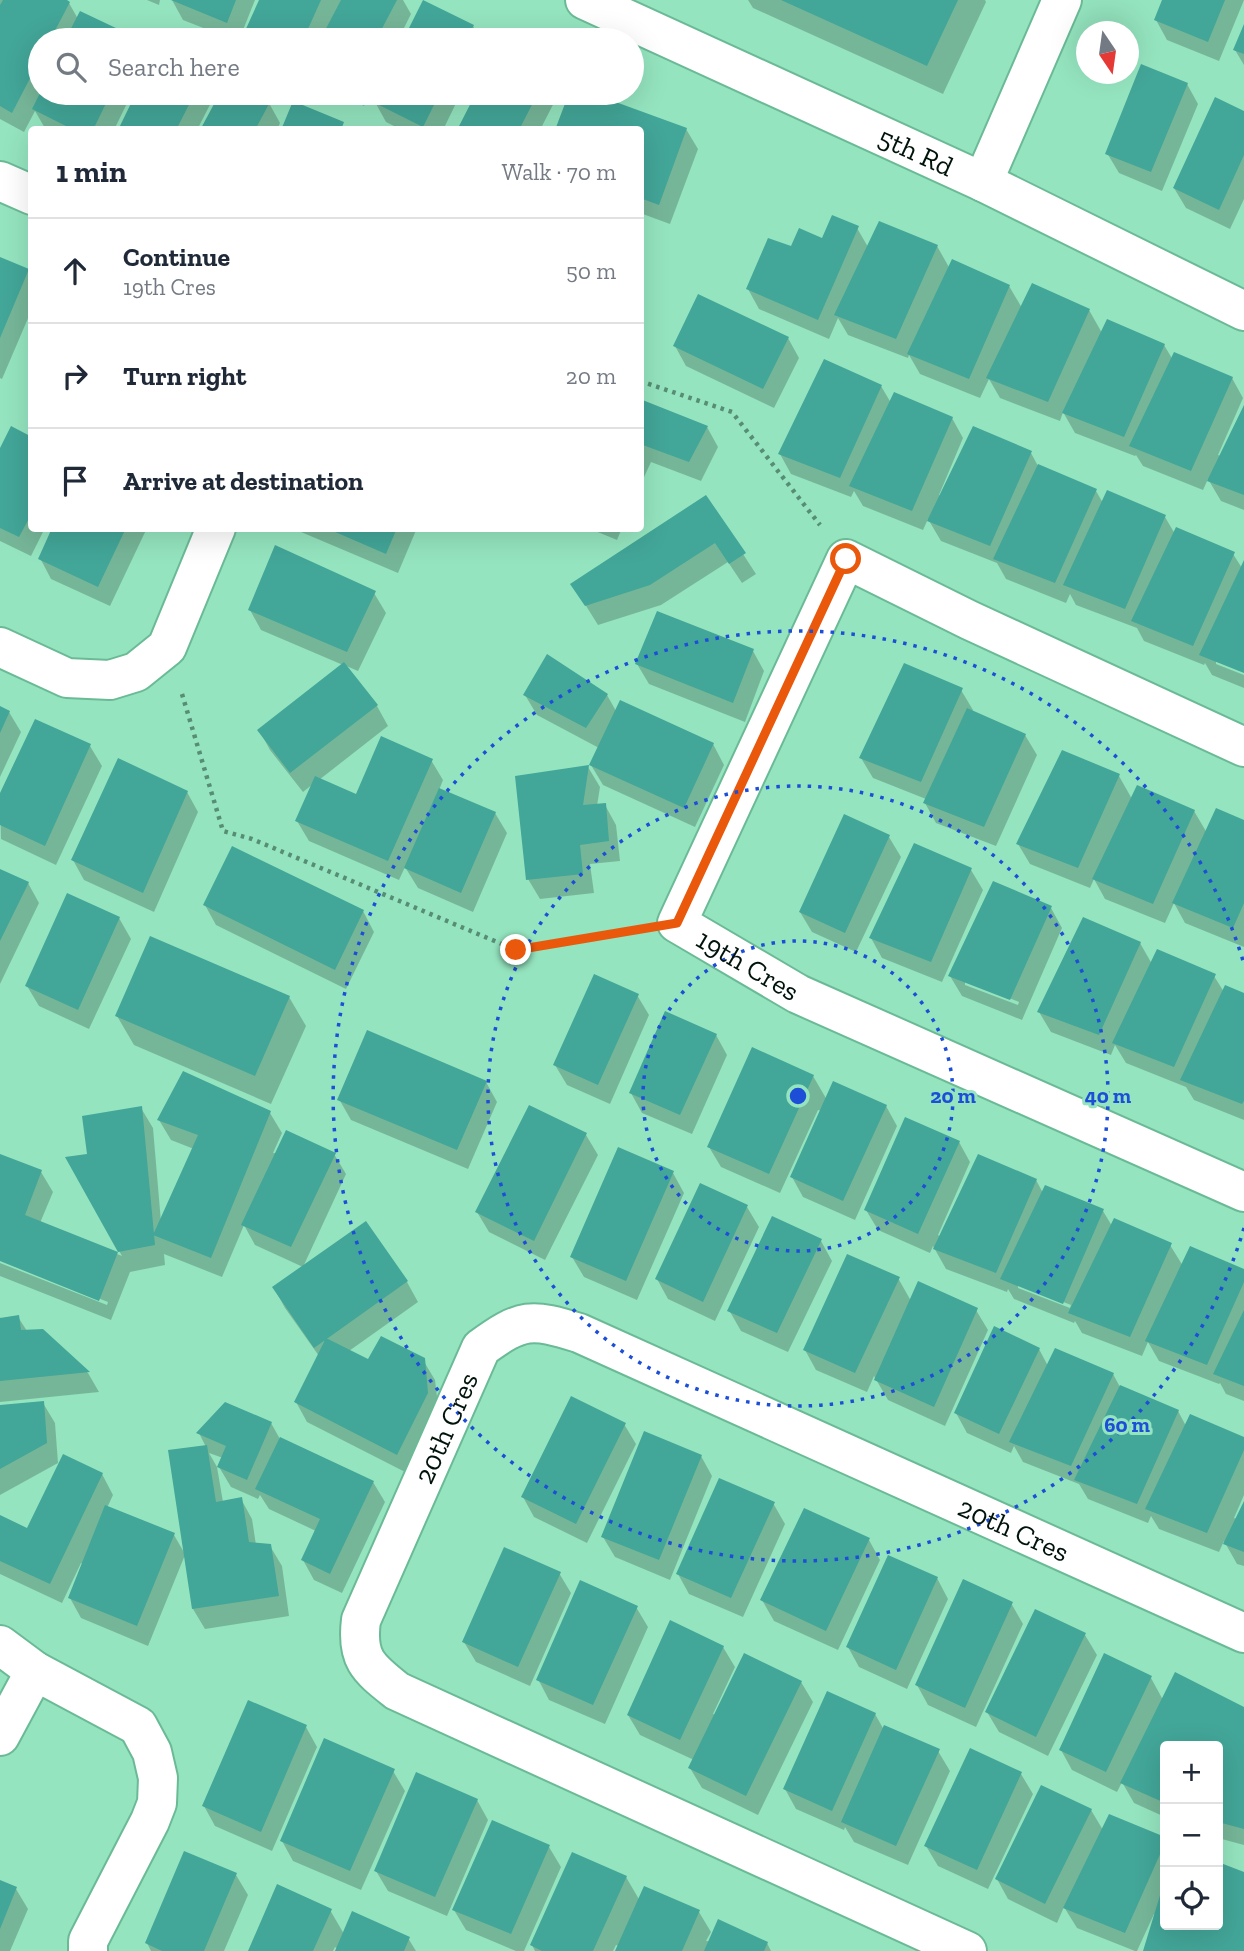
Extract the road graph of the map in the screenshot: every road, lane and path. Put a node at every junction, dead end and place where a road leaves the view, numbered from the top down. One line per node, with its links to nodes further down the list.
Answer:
1 (585, 0): 4 (street, 5th Rd)
2 (1062, 0): 4 (street)
3 (0, 181): 5 (street)
4 (983, 182): 6 (street, 5th Rd)
5 (28, 193)
6 (1244, 311)
7 (644, 383): 9 (path)
8 (214, 532): 10 (street)
9 (846, 559): 12 (street); 13 (street, 19th Cres)
10 (167, 646): 11 (street); 13 (path)
11 (0, 647)
12 (1244, 747)
13 (677, 923): 14 (street, 19th Cres)
14 (1244, 1192)
15 (1244, 1633): 20 (street, 20th Cres)
16 (0, 1645): 17 (street)
17 (35, 1671): 18 (street); 19 (street)
18 (0, 1736)
19 (88, 1951)
20 (967, 1951)

